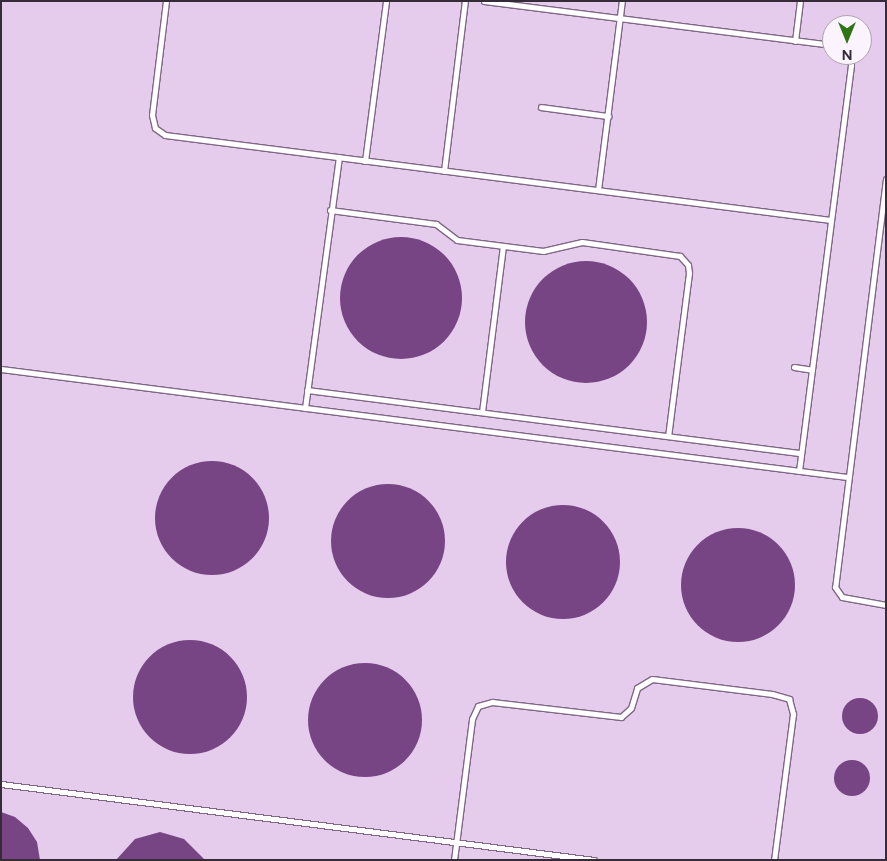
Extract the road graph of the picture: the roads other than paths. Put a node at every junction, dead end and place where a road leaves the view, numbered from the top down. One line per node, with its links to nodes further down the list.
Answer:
1 (166, 1): 13 (lane)
2 (386, 1): 16 (lane)
3 (465, 1): 13 (lane)
4 (484, 1): 7 (lane)
5 (622, 1): 7 (lane)
6 (800, 1): 8 (lane)
7 (620, 18): 8 (lane); 12 (lane)
8 (795, 41): 9 (lane)
9 (822, 45)
10 (851, 65): 17 (lane)
11 (541, 107): 12 (lane)
12 (608, 116): 15 (lane)
13 (444, 171): 15 (lane)
14 (886, 178): 28 (lane)
15 (598, 190): 17 (lane)
16 (330, 210): 18 (lane); 22 (lane)
17 (831, 220): 21 (lane)
18 (503, 246): 24 (lane); 25 (lane)
19 (794, 367): 21 (lane)
20 (1, 369): 23 (lane)
21 (812, 370): 26 (lane)
22 (307, 390): 23 (lane); 24 (lane)
23 (305, 408): 27 (lane)
24 (482, 412): 25 (lane)
25 (668, 436): 26 (lane)
26 (802, 453): 27 (lane)
27 (799, 471): 28 (lane)
28 (847, 477): 29 (lane)
29 (886, 605)
30 (1, 784): 31 (lane)
31 (456, 842): 32 (lane); 33 (lane); 35 (lane)
32 (564, 858): 34 (lane)
33 (454, 860)
34 (594, 860)
35 (774, 860)

